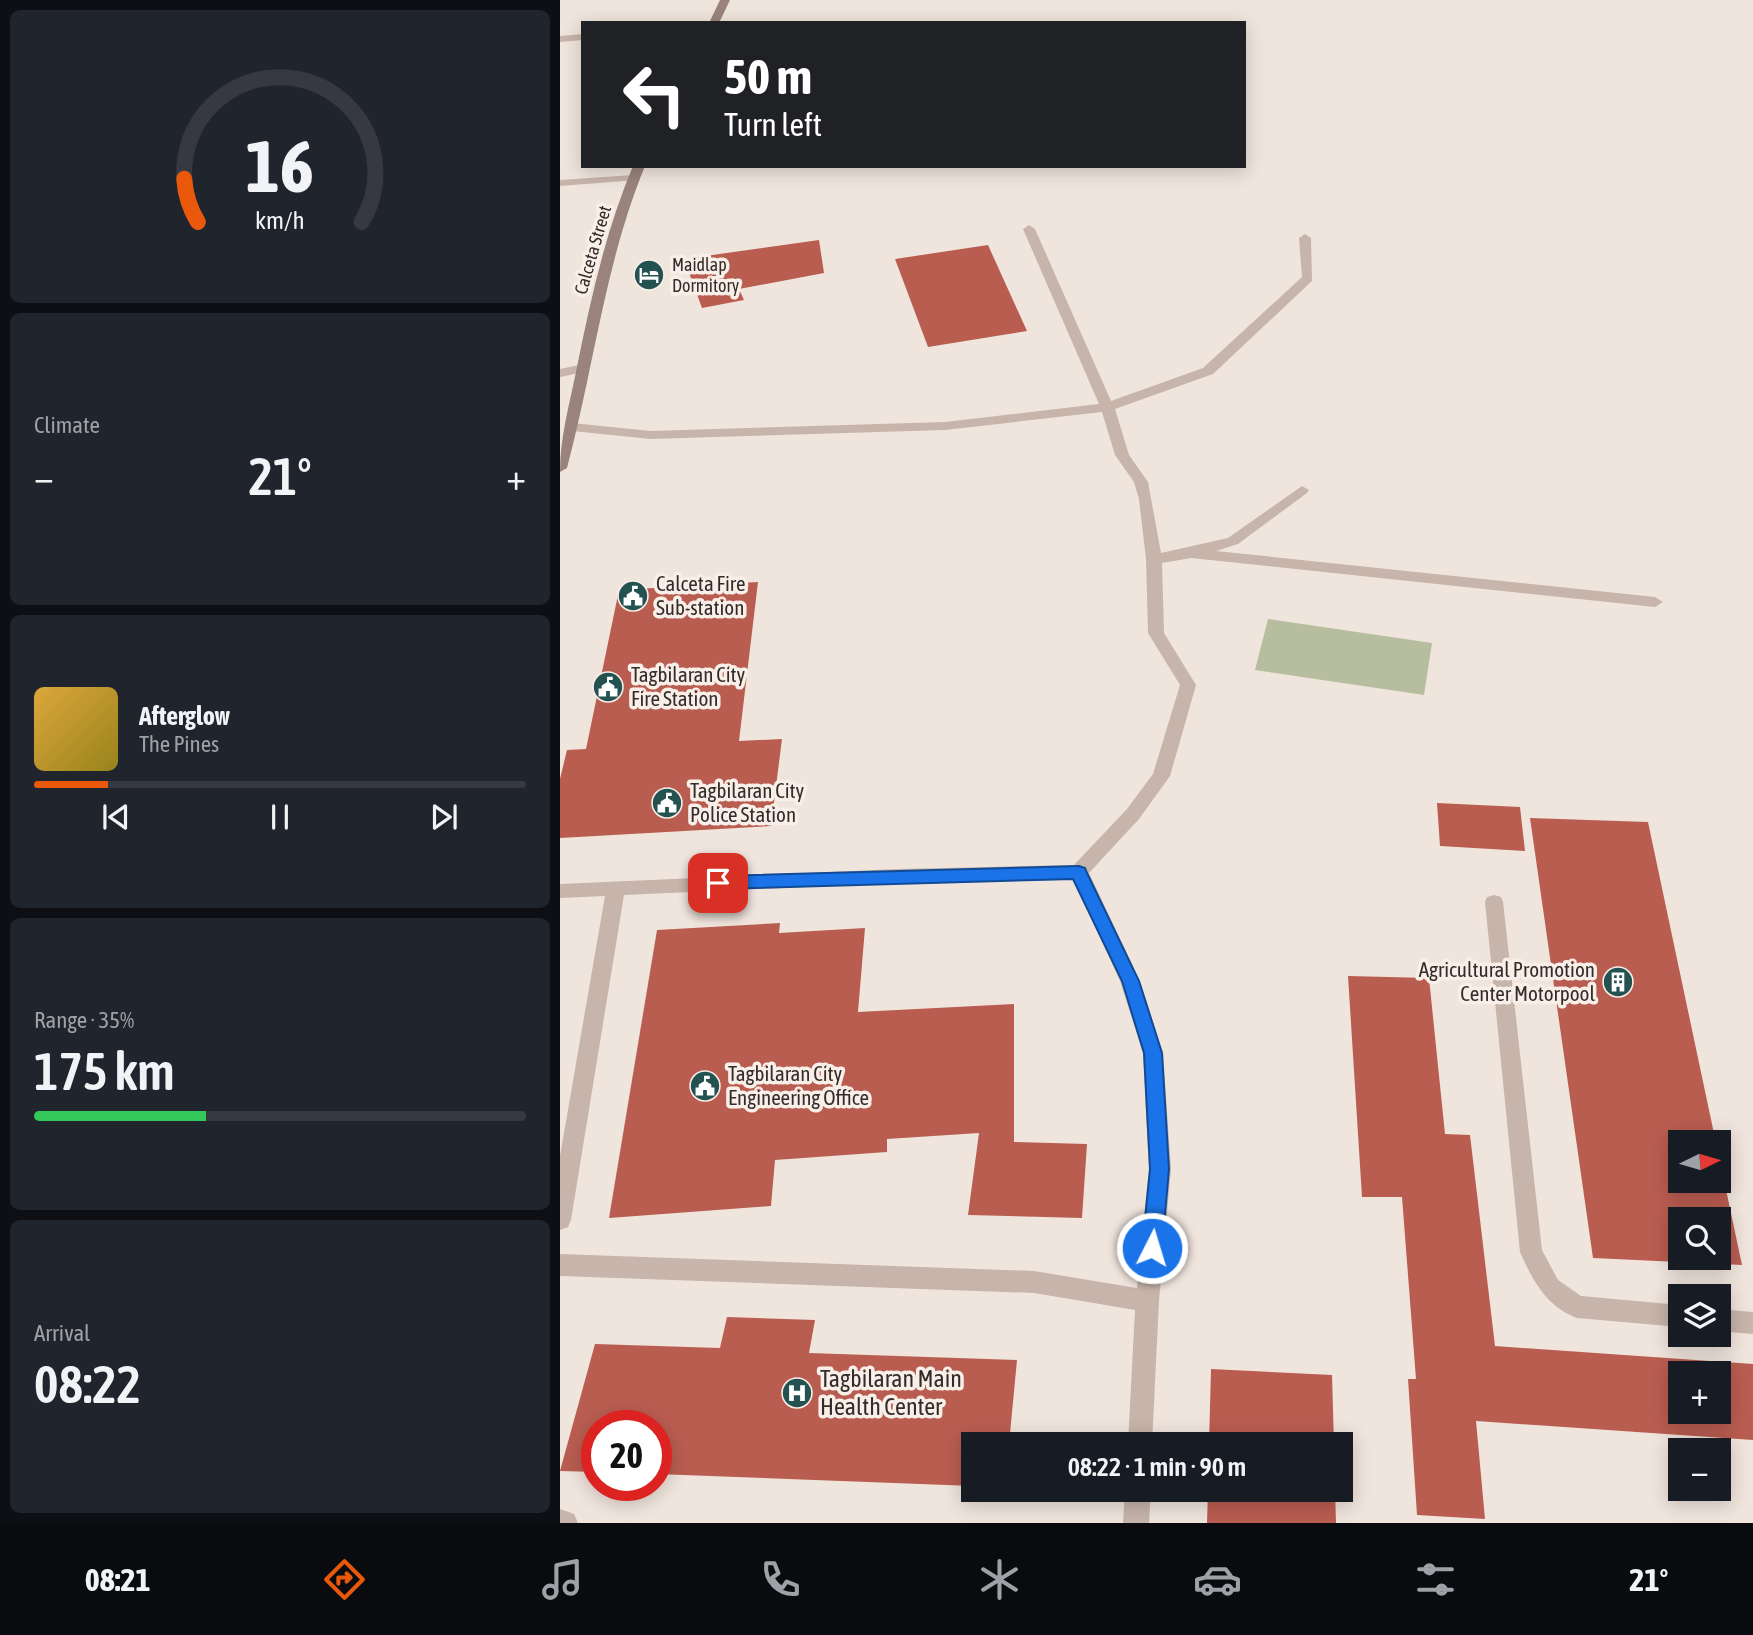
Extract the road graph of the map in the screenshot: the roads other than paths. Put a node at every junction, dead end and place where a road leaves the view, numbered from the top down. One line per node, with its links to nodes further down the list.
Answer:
1 (725, 0): 2 (main road)
2 (715, 21)
3 (581, 37): 4 (lane)
4 (560, 39)
5 (636, 172): 6 (lane); 9 (main road, Calceta Street)
6 (560, 183)
7 (1029, 229): 11 (lane)
8 (1305, 238): 11 (lane)
9 (584, 368): 10 (lane); 12 (main road, Calceta Street)
10 (560, 373)
11 (1107, 407): 12 (lane); 16 (lane)
12 (572, 427): 13 (main road, Calceta Street)
13 (560, 468)
14 (1302, 490): 15 (lane)
15 (1191, 553): 16 (lane); 17 (lane)
16 (1154, 559): 18 (lane)
17 (1655, 602)
18 (1079, 873): 19 (lane); 24 (lane)
19 (616, 887): 20 (lane); 22 (lane)
20 (560, 891)
21 (1494, 902): 25 (lane)
22 (560, 1220)
23 (560, 1265): 24 (lane)
24 (1147, 1301): 28 (lane)
25 (1668, 1316)
26 (1731, 1321): 27 (lane)
27 (1753, 1324)
28 (1141, 1432)
29 (1137, 1502): 32 (lane)
30 (560, 1522): 31 (lane)
31 (565, 1523)
32 (1136, 1523)

